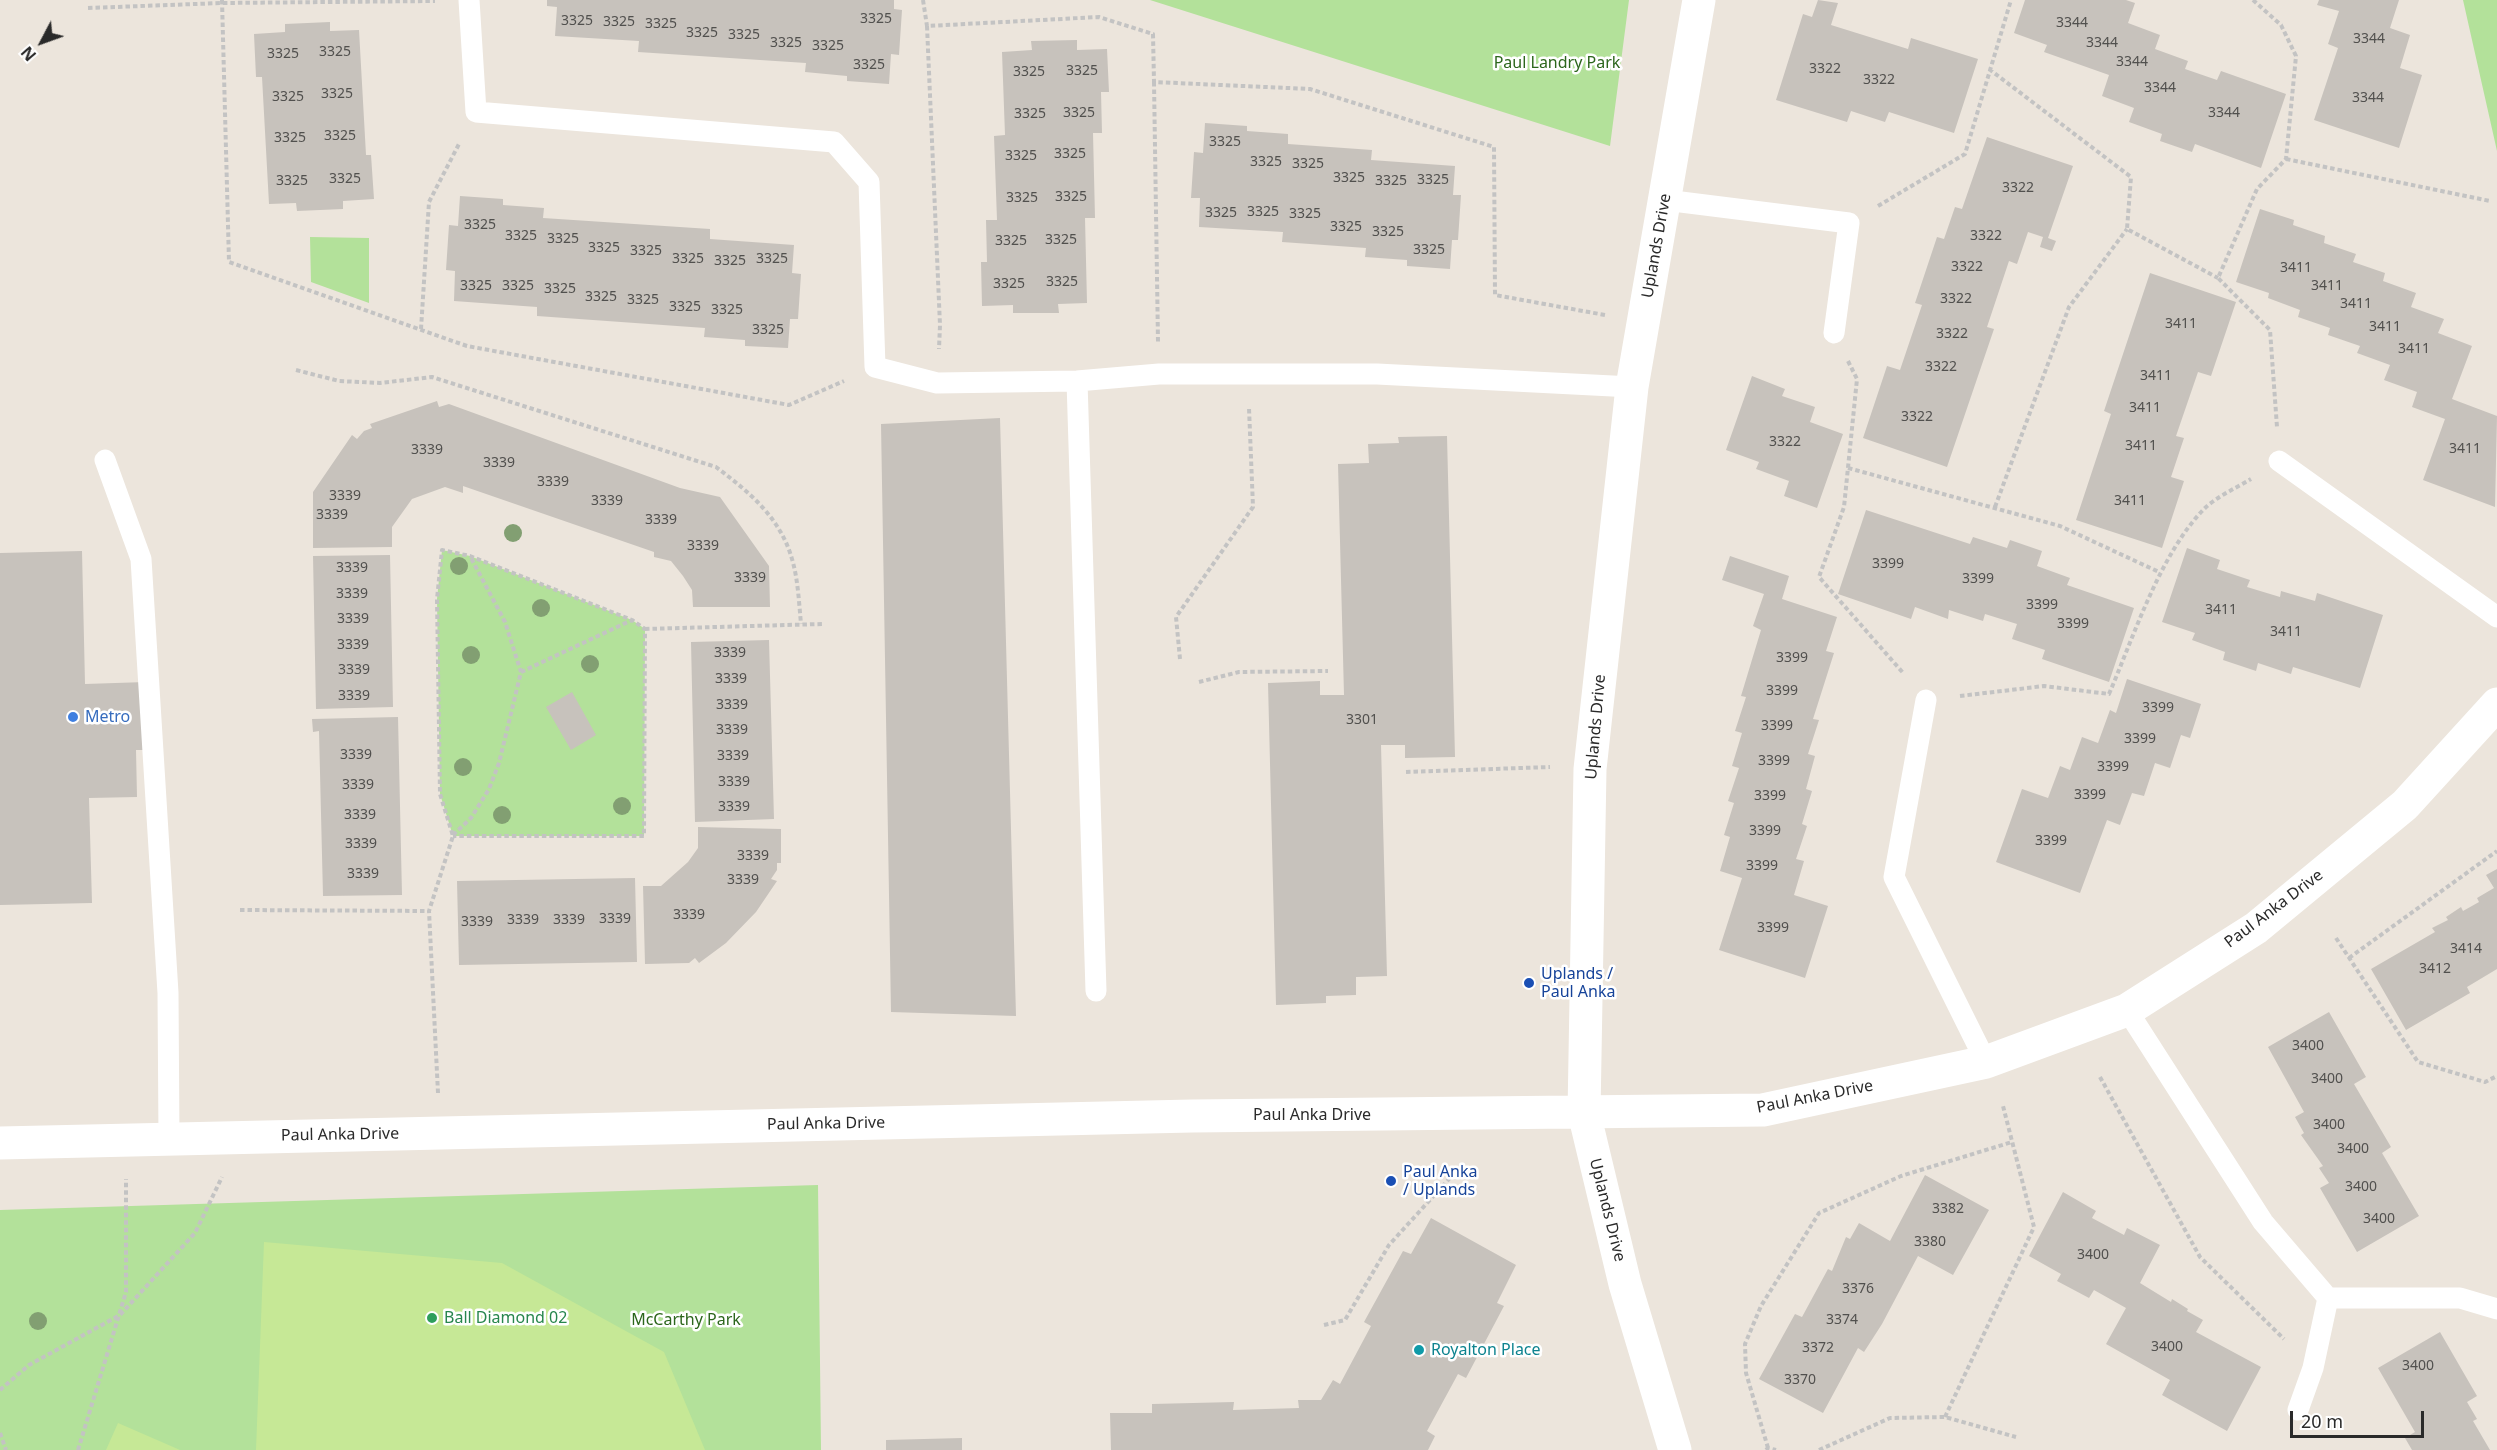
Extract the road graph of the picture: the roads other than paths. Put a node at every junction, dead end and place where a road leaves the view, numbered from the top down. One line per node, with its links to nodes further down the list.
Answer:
1 (469, 0): 5 (lane)
2 (1700, 0): 3 (street, Uplands Drive)
3 (1665, 200): 4 (lane); 6 (street, Uplands Drive)
4 (1834, 333)
5 (1077, 381): 6 (lane); 12 (lane)
6 (1632, 387): 15 (street, Uplands Drive)
7 (105, 460): 16 (lane)
8 (2279, 461): 9 (lane)
9 (2497, 617)
10 (1926, 700): 14 (lane)
11 (2497, 704): 13 (street, Paul Anka Drive)
12 (1096, 991)
13 (2127, 1010): 14 (street, Paul Anka Drive); 18 (lane)
14 (1986, 1062): 15 (street, Paul Anka Drive)
15 (1584, 1113): 16 (street, Paul Anka Drive); 21 (street, Uplands Drive)
16 (169, 1139): 17 (street, Paul Anka Drive)
17 (0, 1143)
18 (2328, 1298): 19 (lane); 20 (lane)
19 (2497, 1309)
20 (2298, 1410)
21 (1675, 1450)

